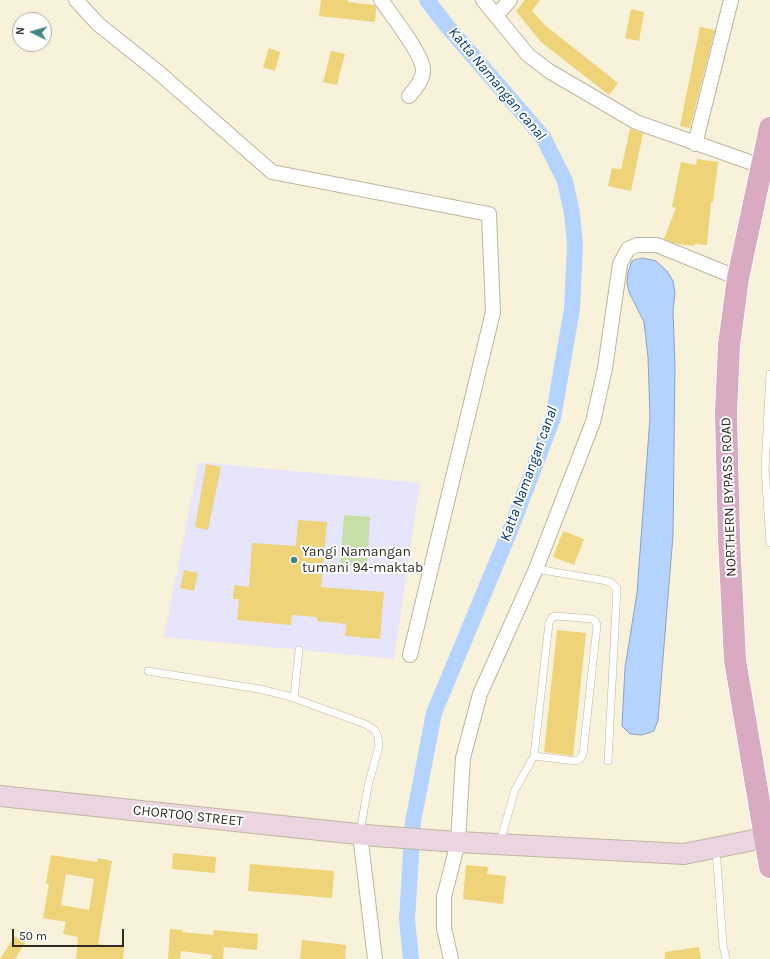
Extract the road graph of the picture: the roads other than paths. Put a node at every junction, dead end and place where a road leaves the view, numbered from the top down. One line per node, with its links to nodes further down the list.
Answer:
1 (76, 0): 16 (street)
2 (381, 0): 7 (street)
3 (483, 0): 6 (street)
4 (510, 0): 6 (street)
5 (731, 0): 9 (street)
6 (496, 16): 9 (street)
7 (409, 96)
8 (770, 128): 10 (main road, NORTHERN BYPASS ROAD)
9 (695, 144): 10 (street)
10 (763, 180): 11 (main road, NORTHERN BYPASS ROAD)
11 (738, 278): 14 (street); 21 (main road, NORTHERN BYPASS ROAD)
12 (770, 374): 13 (lane)
13 (770, 543)
14 (536, 569): 20 (lane); 25 (street)
15 (299, 650): 18 (lane)
16 (410, 655)
17 (148, 671): 18 (lane)
18 (294, 698): 24 (lane)
19 (534, 756): 19 (lane); 26 (lane)
20 (608, 761)
21 (762, 779): 23 (main road, NORTHERN BYPASS ROAD)
22 (0, 796): 24 (main road, CHORTOQ STREET)
23 (766, 833): 27 (main road, CHORTOQ STREET); 28 (main road, NORTHERN BYPASS ROAD)
24 (368, 835): 25 (main road, CHORTOQ STREET); 29 (street)
25 (454, 841): 26 (main road, CHORTOQ STREET); 30 (street)
26 (500, 844): 27 (main road, CHORTOQ STREET)
27 (716, 848): 31 (lane)
28 (770, 868)
29 (375, 959)
30 (451, 959)
31 (726, 959)

